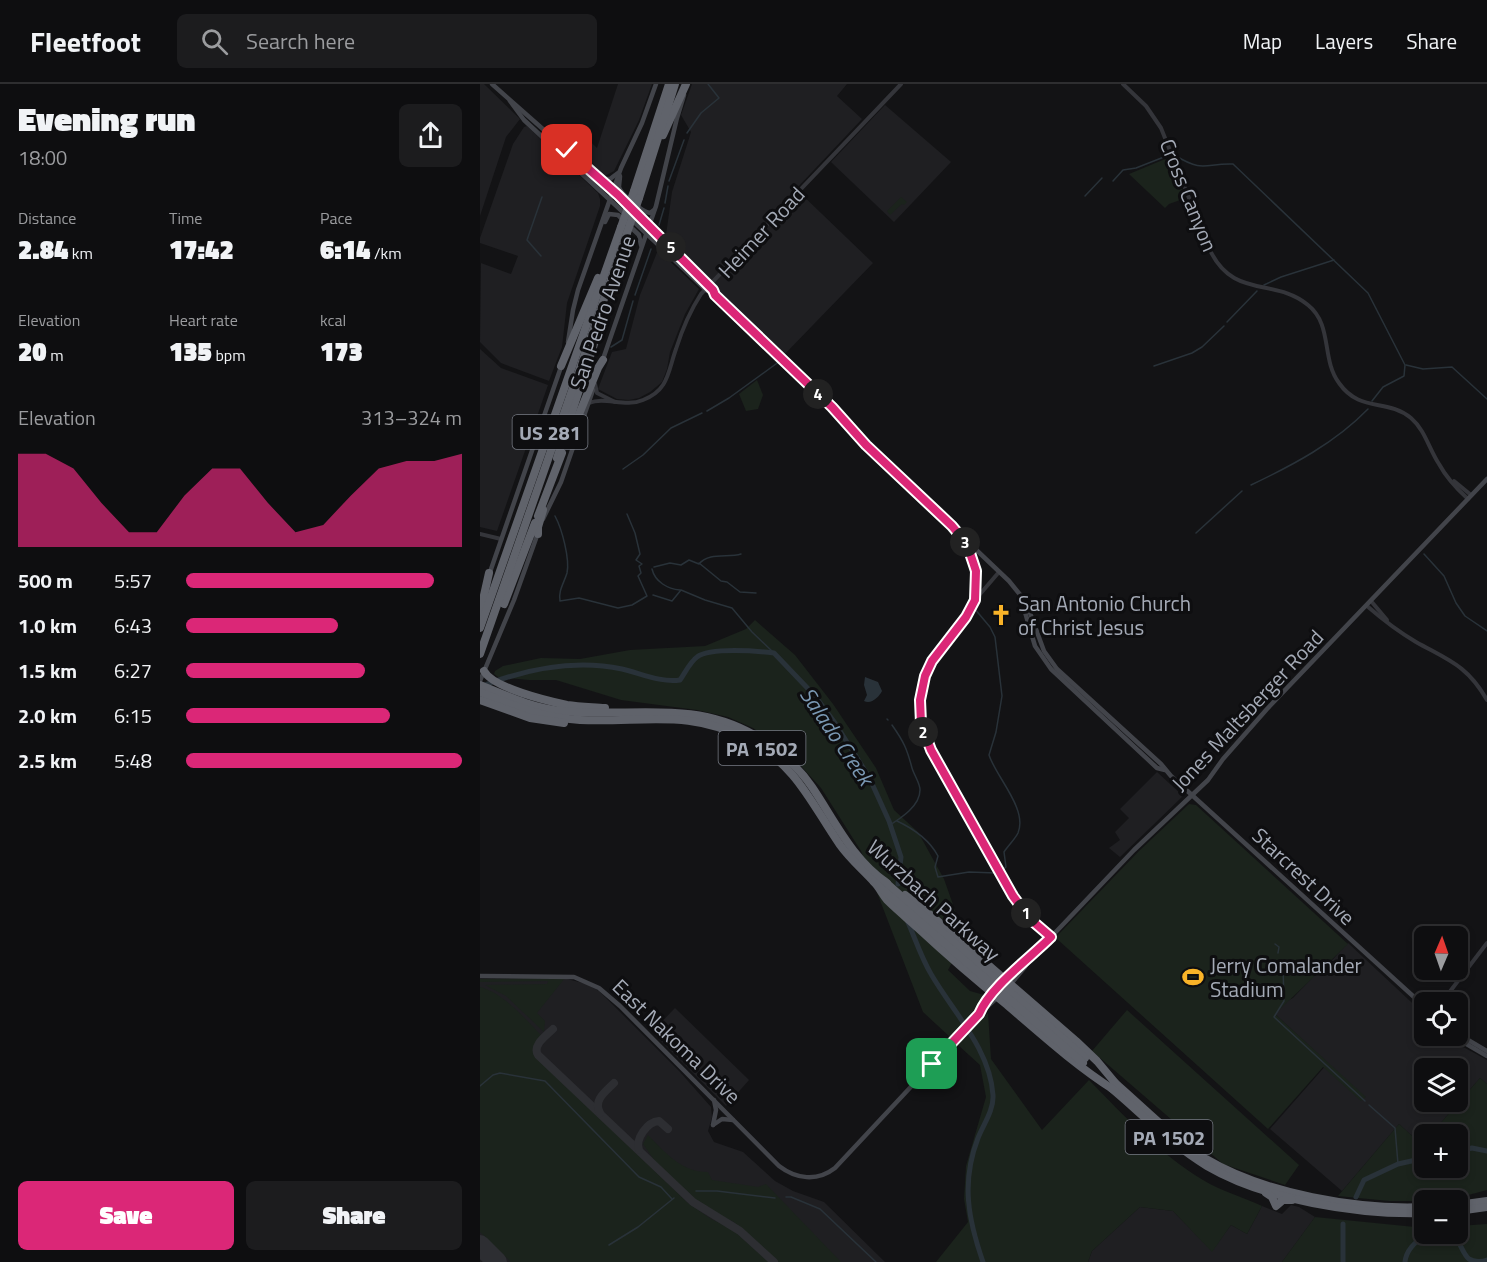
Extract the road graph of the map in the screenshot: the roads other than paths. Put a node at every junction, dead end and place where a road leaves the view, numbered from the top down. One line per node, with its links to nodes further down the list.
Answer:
1 (492, 84): 8 (main road)
2 (656, 84): 10 (main road, San Pedro Avenue)
3 (669, 84): 13 (highway, US 281)
4 (675, 84): 9 (highway, US 281)
5 (687, 84): 9 (highway); 15 (main road, San Pedro Avenue)
6 (901, 84): 23 (street, Heimer Road)
7 (1123, 84): 31 (street, Cross Canyon)
8 (510, 101): 11 (main road); 14 (main road)
9 (652, 158): 13 (highway, US 281)
10 (621, 168): 11 (main road); 12 (main road, San Pedro Avenue); 15 (main road)
11 (598, 178): 12 (main road)
12 (613, 190): 14 (main road, San Pedro Avenue); 16 (main road)
13 (636, 194): 18 (highway, US 281, bridge)
14 (610, 199): 17 (main road, San Pedro Avenue); 19 (main road)
15 (655, 208): 16 (main road, San Pedro Avenue)
16 (650, 225): 19 (main road, San Pedro Avenue); 23 (main road)
17 (600, 227): 22 (main road); 26 (main road, San Pedro Avenue)
18 (624, 230): 20 (highway, US 281); 24 (highway, US 281)
19 (647, 234): 21 (main road); 22 (main road, San Pedro Avenue)
20 (618, 236): 26 (highway); 42 (highway, US 281)
21 (658, 245): 22 (main road); 23 (main road)
22 (641, 250): 25 (main road, San Pedro Avenue)
23 (708, 288): 28 (street, Heimer Road); 32 (main road, Starcrest Drive)
24 (597, 322): 34 (highway); 43 (highway, US 281)
25 (603, 360): 27 (main road, San Pedro Avenue); 43 (highway, bridge)
26 (561, 366): 35 (main road, San Pedro Avenue)
27 (595, 384): 28 (street); 29 (main road, San Pedro Avenue)
28 (615, 402): 29 (street, Heimer Road)
29 (588, 404): 34 (main road, San Pedro Avenue)
30 (1487, 479): 31 (main road, Jones Maltsberger Road)
31 (1470, 497): 40 (main road, Jones Maltsberger Road)
32 (952, 526): 36 (main road, Starcrest Drive); 39 (street)
33 (480, 534): 35 (street)
34 (538, 534): 45 (main road, San Pedro Avenue)
35 (501, 539): 37 (main road, San Pedro Avenue)
36 (999, 572): 39 (street); 52 (main road, Starcrest Drive)
37 (489, 573): 38 (main road, San Pedro Avenue); 41 (highway)
38 (480, 600)
39 (975, 600): 55 (street)
40 (1369, 603): 49 (street); 52 (main road, Jones Maltsberger Road)
41 (480, 613)
42 (480, 628)
43 (490, 629): 44 (highway, US 281)
44 (480, 654)
45 (484, 670): 46 (main road, San Pedro Avenue); 50 (highway)
46 (480, 683): 50 (highway, Wurzbach Parkway / PA 1502)
47 (480, 692): 51 (highway, Wurzbach Parkway / PA 1502)
48 (480, 700): 51 (highway)
49 (1487, 700)
50 (609, 713): 51 (highway, Wurzbach Parkway / PA 1502); 53 (highway, Wurzbach Parkway / PA 1502); 54 (highway, Wurzbach Parkway / PA 1502)
51 (583, 720)
52 (1192, 795): 55 (main road, Jones Maltsberger Road); 67 (main road, Starcrest Drive)
53 (884, 881): 59 (highway, bridge); 74 (highway, Wurzbach Parkway / PA 1502, bridge)
54 (874, 882): 63 (highway, bridge); 74 (highway, Wurzbach Parkway / PA 1502, bridge)
55 (1051, 937): 57 (main road, Jones Maltsberger Road)
56 (1487, 944): 65 (street)
57 (1028, 960): 58 (main road, Jones Maltsberger Road); 61 (main road, Jones Maltsberger Road)
58 (1014, 971): 59 (main road); 62 (main road, Jones Maltsberger Road)
59 (996, 972): 62 (highway)
60 (480, 976): 76 (main road, East Nakoma Drive)
61 (1018, 976): 62 (main road, Jones Maltsberger Road); 64 (main road)
62 (1008, 982): 64 (highway); 66 (main road, Jones Maltsberger Road)
63 (983, 987): 66 (highway); 68 (main road)
64 (1019, 992): 69 (highway); 75 (highway)
65 (1450, 992)
66 (995, 996): 68 (main road, Jones Maltsberger Road); 69 (highway)
67 (1414, 1000)
68 (989, 1004): 69 (main road); 78 (main road, Jones Maltsberger Road)
69 (1007, 1005): 75 (highway)
70 (1468, 1040): 72 (main road)
71 (1468, 1045): 73 (main road)
72 (1487, 1051)
73 (1487, 1056)
74 (1084, 1061): 75 (highway, Wurzbach Parkway / PA 1502)
75 (1115, 1087): 79 (highway, Wurzbach Parkway / PA 1502); 83 (highway, Wurzbach Parkway / PA 1502)
76 (714, 1100): 77 (main road, East Nakoma Drive); 77 (main road)
77 (735, 1121): 78 (main road, East Nakoma Drive)
78 (794, 1175)
79 (1229, 1177): 81 (highway, Wurzbach Parkway / PA 1502); 81 (highway)
80 (1487, 1201): 82 (highway)
81 (1307, 1202): 86 (highway, Wurzbach Parkway / PA 1502)
82 (1468, 1204)
83 (1414, 1206)
84 (1487, 1207): 85 (highway)
85 (1468, 1210)
86 (1414, 1213)

